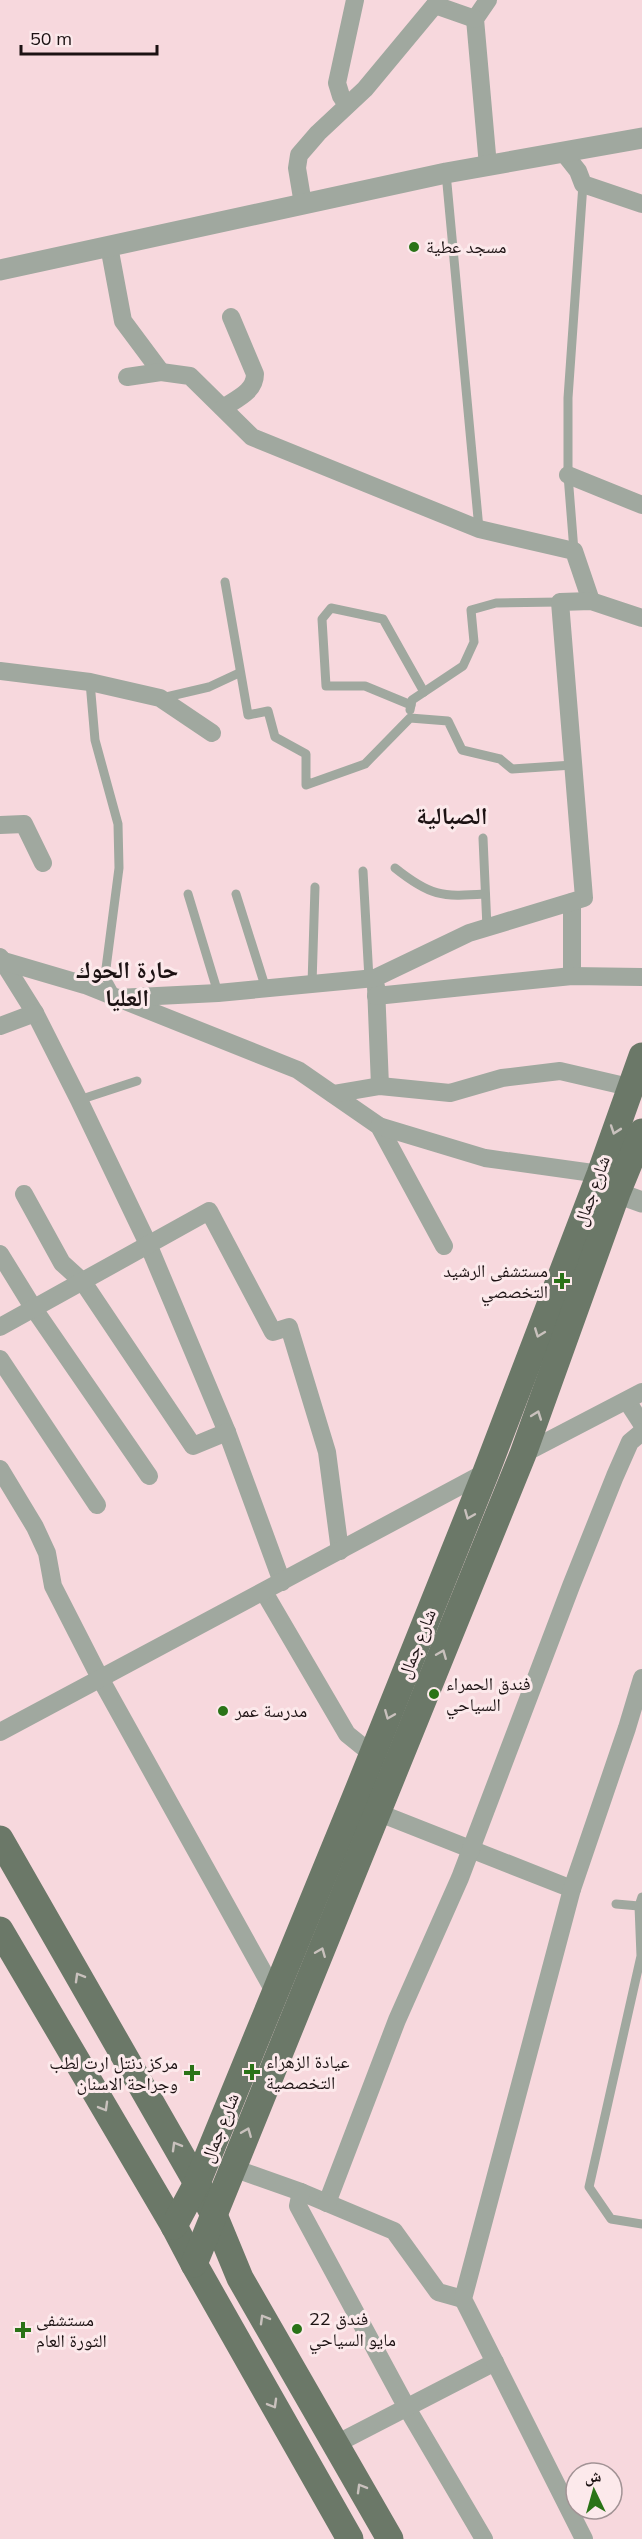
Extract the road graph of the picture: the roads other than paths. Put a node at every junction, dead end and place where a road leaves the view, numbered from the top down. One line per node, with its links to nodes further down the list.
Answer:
1 (355, 0): 5 (street)
2 (488, 0): 4 (street)
3 (437, 2): 4 (street); 5 (street)
4 (475, 19): 8 (street)
5 (347, 105): 11 (street)
6 (642, 138): 7 (street)
7 (563, 152): 8 (street); 10 (street)
8 (488, 166): 9 (street)
9 (446, 173): 11 (street); 21 (lane)
10 (583, 184): 12 (street); 19 (lane)
11 (303, 204): 13 (street)
12 (642, 204)
13 (109, 246): 14 (street); 16 (street)
14 (0, 270)
15 (231, 317): 18 (street)
16 (161, 372): 17 (street); 18 (street)
17 (127, 377)
18 (223, 408): 21 (street)
19 (568, 475): 20 (street); 22 (lane)
20 (642, 505)
21 (479, 529): 22 (street)
22 (574, 551): 24 (street)
23 (225, 582): 28 (lane)
24 (591, 601): 25 (street); 26 (street)
25 (560, 602): 30 (lane); 35 (street)
26 (642, 618)
27 (0, 671): 29 (street)
28 (239, 673): 31 (lane); 33 (lane)
29 (90, 682): 31 (street); 54 (lane)
30 (424, 692): 32 (lane); 32 (lane)
31 (159, 698): 34 (street)
32 (411, 705): 33 (lane)
33 (410, 718): 35 (lane)
34 (212, 733)
35 (573, 765): 45 (street)
36 (0, 825): 38 (street)
37 (483, 838): 44 (lane)
38 (44, 862)
39 (395, 868): 44 (lane)
40 (363, 871): 51 (lane)
41 (315, 887): 50 (lane)
42 (188, 894): 53 (lane)
43 (236, 894): 52 (lane)
44 (486, 894): 46 (lane)
45 (572, 902): 46 (street); 48 (street)
46 (487, 928): 51 (street)
47 (1, 959): 54 (street); 55 (street)
48 (572, 975): 49 (street); 51 (street)
49 (642, 977)
50 (312, 984): 51 (street); 52 (street)
51 (374, 984): 59 (street)
52 (266, 989): 53 (street)
53 (218, 993): 54 (street)
54 (117, 998): 61 (street)
55 (34, 1012): 56 (street); 62 (street)
56 (0, 1026)
57 (642, 1056): 60 (main road, شارع جمال)
58 (136, 1081): 62 (lane)
59 (380, 1086): 60 (street); 61 (street)
60 (629, 1087): 66 (main road, شارع جمال, one-way to 66)
61 (333, 1094): 63 (street)
62 (80, 1100): 68 (street)
63 (379, 1126): 66 (street); 69 (street)
64 (642, 1132): 65 (main road, شارع جمال)
65 (636, 1166): 66 (main road, شارع جمال)
66 (620, 1190): 79 (main road, شارع جمال, one-way to 66); 81 (main road, شارع جمال, one-way to 81)
67 (24, 1194): 71 (street)
68 (148, 1244): 71 (street); 77 (street); 84 (street)
69 (444, 1246)
70 (0, 1254): 72 (street)
71 (83, 1282): 72 (street); 77 (street)
72 (34, 1309): 73 (street); 82 (street)
73 (0, 1328)
74 (0, 1359): 83 (street)
75 (634, 1396): 76 (street); 79 (street)
76 (642, 1424)
77 (227, 1432): 85 (street)
78 (642, 1432): 94 (street)
79 (523, 1454): 81 (street); 92 (main road, شارع جمال, one-way to 79)
80 (0, 1469): 87 (street)
81 (486, 1472): 84 (street); 91 (main road, شارع جمال, one-way to 91)
82 (148, 1476)
83 (97, 1505)
84 (340, 1551): 85 (street)
85 (282, 1582): 86 (street)
86 (264, 1592): 87 (street); 91 (street)
87 (100, 1678): 90 (street); 99 (street)
88 (642, 1678): 89 (street)
89 (635, 1728): 95 (street)
90 (0, 1732)
91 (373, 1755): 92 (main road, شارع جمال)
92 (365, 1808): 94 (street); 99 (main road, شارع جمال); 100 (main road, شارع جمال, one-way to 92)
93 (0, 1839): 101 (main road, one-way to 93)
94 (471, 1849): 95 (street); 103 (street)
95 (572, 1888): 108 (street)
96 (616, 1904): 97 (lane)
97 (641, 1904): 105 (lane)
98 (0, 1930): 106 (main road, one-way to 106)
99 (275, 1993): 101 (main road, شارع جمال)
100 (233, 2168): 102 (street); 104 (main road, شارع جمال)
101 (197, 2183): 104 (main road); 106 (main road, شارع جمال)
102 (300, 2192): 103 (street); 110 (street)
103 (327, 2203): 108 (street)
104 (214, 2215): 107 (main road, شارع جمال); 111 (main road, one-way to 104)
105 (642, 2224)
106 (174, 2226): 107 (main road)
107 (194, 2264): 112 (main road, one-way to 112)
108 (463, 2299): 109 (street)
109 (495, 2362): 110 (street); 115 (street)
110 (407, 2408): 111 (street); 114 (street)
111 (336, 2444): 113 (main road, one-way to 111)
112 (350, 2539)
113 (390, 2539)
114 (484, 2539)
115 (584, 2539)

